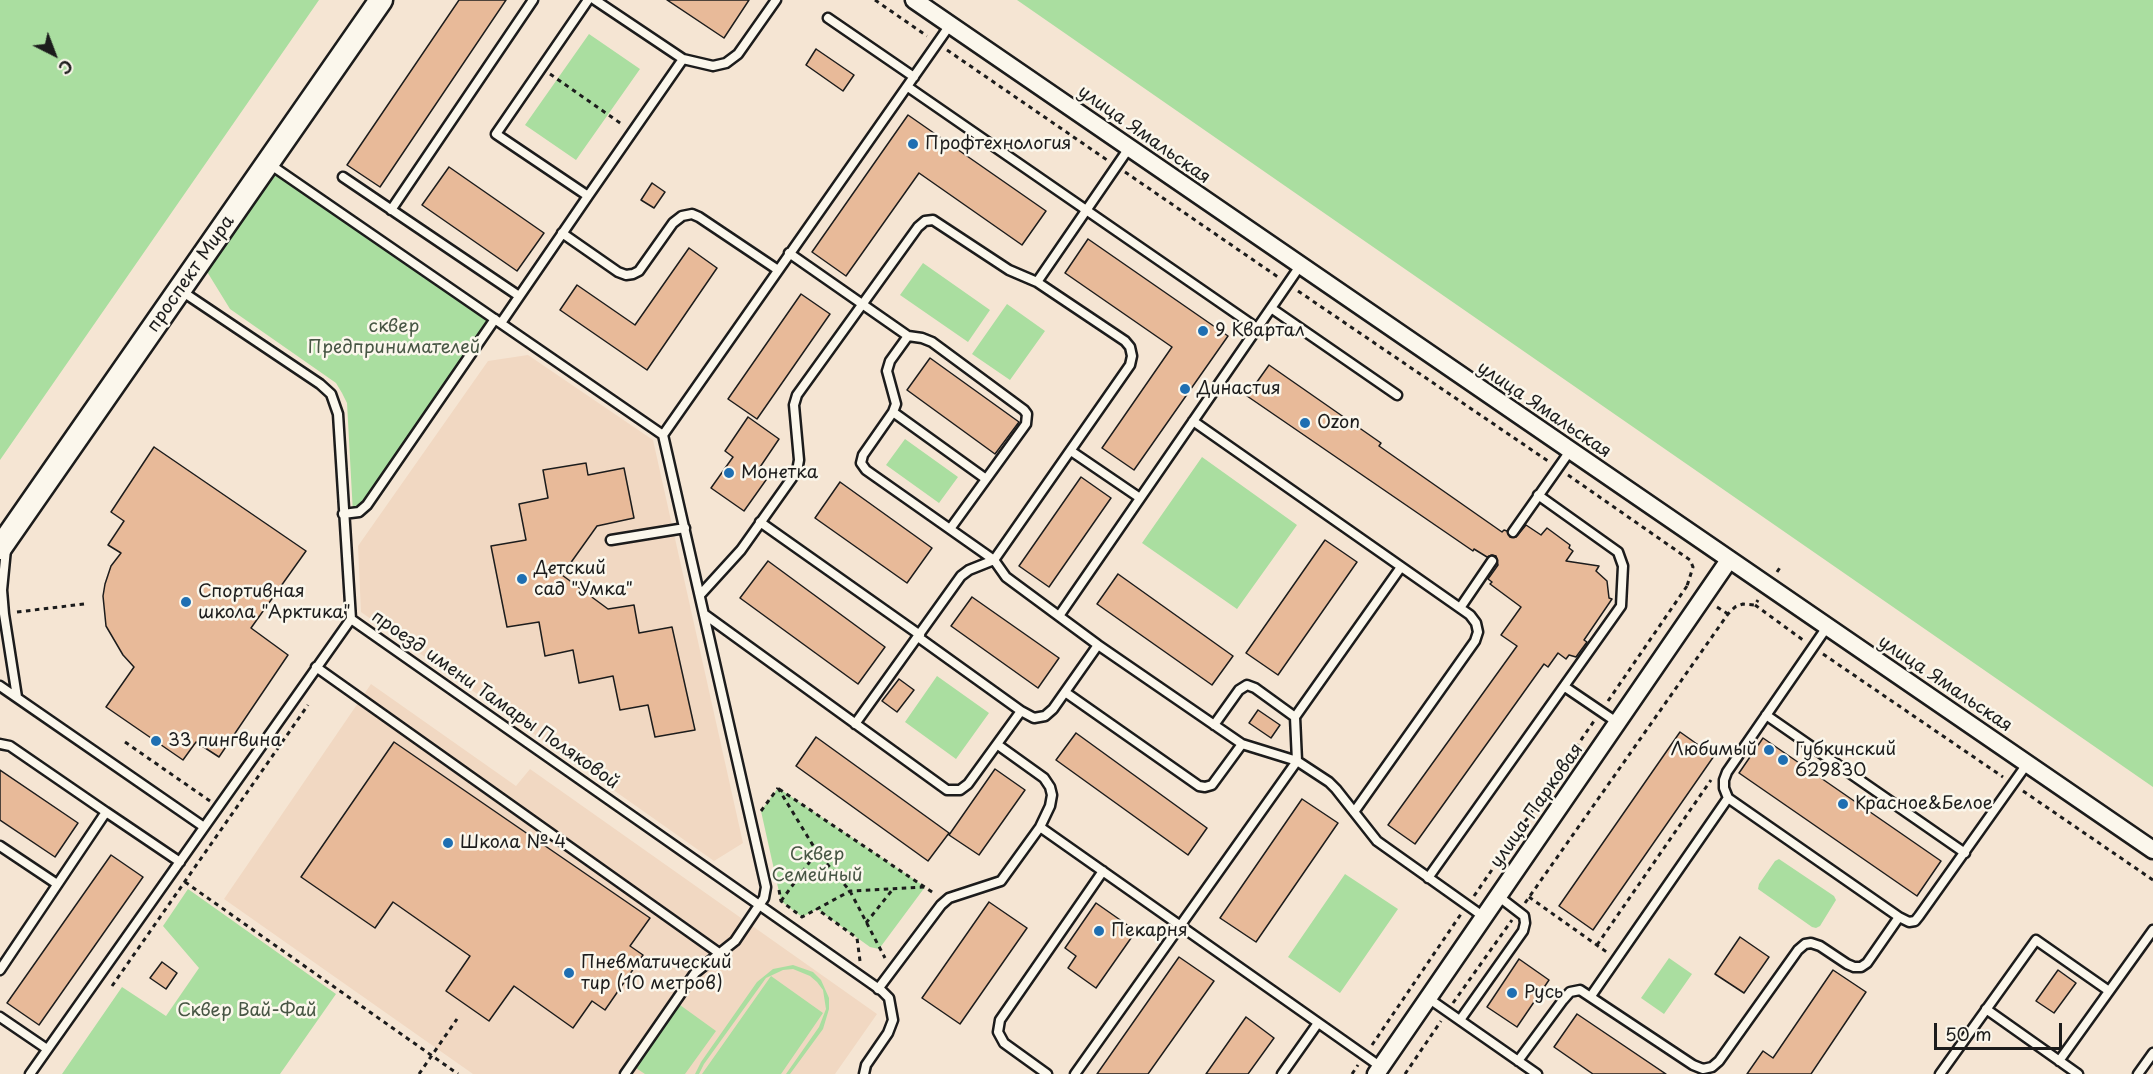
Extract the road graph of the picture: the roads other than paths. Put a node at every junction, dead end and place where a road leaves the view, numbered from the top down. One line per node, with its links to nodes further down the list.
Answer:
1 (381, 0): 13 (main road, проспект Мира)
2 (533, 0): 16 (lane)
3 (588, 0): 15 (lane)
4 (595, 0): 9 (lane)
5 (776, 0): 9 (lane)
6 (914, 0): 8 (street, улица Ямальская)
7 (828, 18): 10 (lane)
8 (950, 25): 10 (lane); 12 (street, улица Ямальская)
9 (683, 59): 15 (lane)
10 (914, 77): 11 (lane)
11 (908, 87): 17 (lane); 19 (lane)
12 (1129, 148): 17 (lane); 20 (street, улица Ямальская)
13 (268, 163): 23 (main road, проспект Мира); 27 (lane)
14 (344, 177): 16 (lane)
15 (588, 196): 18 (lane)
16 (391, 210): 24 (lane)
17 (1085, 210): 22 (lane); 28 (lane)
18 (562, 233): 21 (lane); 24 (lane)
19 (789, 253): 21 (lane); 25 (lane)
20 (1300, 266): 26 (lane); 35 (street, улица Ямальская)
21 (778, 270): 33 (lane)
22 (1036, 282): 25 (lane); 34 (lane)
23 (180, 290): 39 (lane); 45 (main road, проспект Мира)
24 (519, 296): 27 (lane)
25 (862, 304): 29 (lane); 40 (lane)
26 (1271, 308): 28 (lane); 30 (lane)
27 (498, 321): 33 (lane); 39 (lane)
28 (1257, 328): 32 (lane)
29 (908, 336): 31 (lane); 36 (lane)
30 (1397, 394)
31 (893, 412): 36 (lane); 42 (lane)
32 (1193, 421): 38 (lane); 49 (lane)
33 (663, 435): 41 (lane)
34 (1071, 451): 38 (lane); 46 (lane)
35 (1570, 451): 37 (lane); 47 (street, улица Ямальская)
36 (986, 479): 42 (lane)
37 (1538, 495): 43 (lane); 60 (lane)
38 (1140, 498): 53 (lane)
39 (343, 514): 54 (lane)
40 (760, 522): 50 (lane); 56 (lane)
41 (685, 528): 44 (lane); 50 (lane)
42 (950, 529): 46 (lane)
43 (1513, 531)
44 (611, 540)
45 (5, 541): 62 (lane)
46 (994, 560): 53 (lane); 56 (lane)
47 (1729, 560): 55 (street, улица Ямальская); 66 (street, улица Парковая)
48 (1492, 561): 51 (lane)
49 (1401, 567): 51 (lane); 65 (lane)
50 (700, 594): 52 (lane)
51 (1460, 608): 76 (lane)
52 (704, 615): 67 (lane); 87 (lane)
53 (1059, 616): 57 (lane)
54 (351, 619): 58 (lane, проезд имени Тамары Поляковой); 87 (lane, проезд имени Тамары Поляковой)
55 (1827, 627): 64 (lane); 73 (street, улица Ямальская)
56 (919, 636): 63 (lane); 67 (lane)
57 (1098, 645): 61 (lane); 68 (lane)
58 (316, 667): 77 (lane, проезд имени Тамары Поляковой); 92 (lane)
59 (0, 686): 62 (lane)
60 (1565, 687): 66 (lane); 84 (lane)
61 (1065, 692): 63 (lane); 70 (lane)
62 (17, 698): 77 (lane)
63 (1022, 711): 71 (lane)
64 (1766, 715): 74 (lane); 81 (lane)
65 (1295, 717): 68 (lane); 72 (lane)
66 (1618, 723): 86 (street, улица Парковая)
67 (855, 724): 71 (lane)
68 (1214, 725): 70 (lane)
69 (0, 744): 75 (lane)
70 (1242, 744): 72 (lane)
71 (998, 745): 78 (lane)
72 (1297, 761): 76 (lane); 90 (lane)
73 (2027, 764): 80 (street, улица Ямальская); 81 (lane)
74 (1728, 798): 89 (lane); 96 (lane)
75 (106, 812): 82 (lane); 85 (lane)
76 (1354, 812): 84 (lane)
77 (204, 827): 82 (lane, проезд имени Тамары Поляковой)
78 (1040, 827): 83 (lane); 94 (lane)
79 (0, 846): 85 (lane)
80 (2153, 850)
81 (1965, 853): 89 (lane)
82 (180, 862): 102 (lane, проезд имени Тамары Поляковой)
83 (1103, 871): 90 (lane); 110 (lane)
84 (1428, 878): 88 (lane)
85 (57, 884): 93 (lane)
86 (1498, 896): 88 (street, улица Парковая); 100 (lane)
87 (759, 907): 92 (lane); 94 (lane, проезд имени Тамары Поляковой)
88 (1484, 916): 97 (street, улица Парковая)
89 (1899, 916): 96 (lane)
90 (1180, 926): 101 (lane); 111 (lane)
91 (2153, 930): 95 (lane)
92 (719, 953): 108 (lane)
93 (0, 970)
94 (878, 988): 109 (lane, проезд имени Тамары Поляковой)
95 (2109, 991): 98 (lane); 105 (lane)
96 (1591, 996): 104 (lane)
97 (1428, 998): 100 (lane); 106 (street, улица Парковая)
98 (1986, 1009): 105 (lane); 114 (lane)
99 (0, 1017): 102 (lane)
100 (1460, 1020): 104 (lane)
101 (1318, 1023): 106 (lane); 112 (lane)
102 (47, 1049): 107 (lane, проезд имени Тамары Поляковой)
103 (2153, 1053): 116 (lane)
104 (1518, 1061): 113 (lane)
105 (2059, 1061): 115 (lane)
106 (1378, 1071)
107 (30, 1074)
108 (625, 1074)
109 (864, 1074)
110 (1047, 1074)
111 (1075, 1074)
112 (1282, 1074)
113 (1536, 1074)
114 (1941, 1074)
115 (2078, 1074)
116 (2138, 1074)

